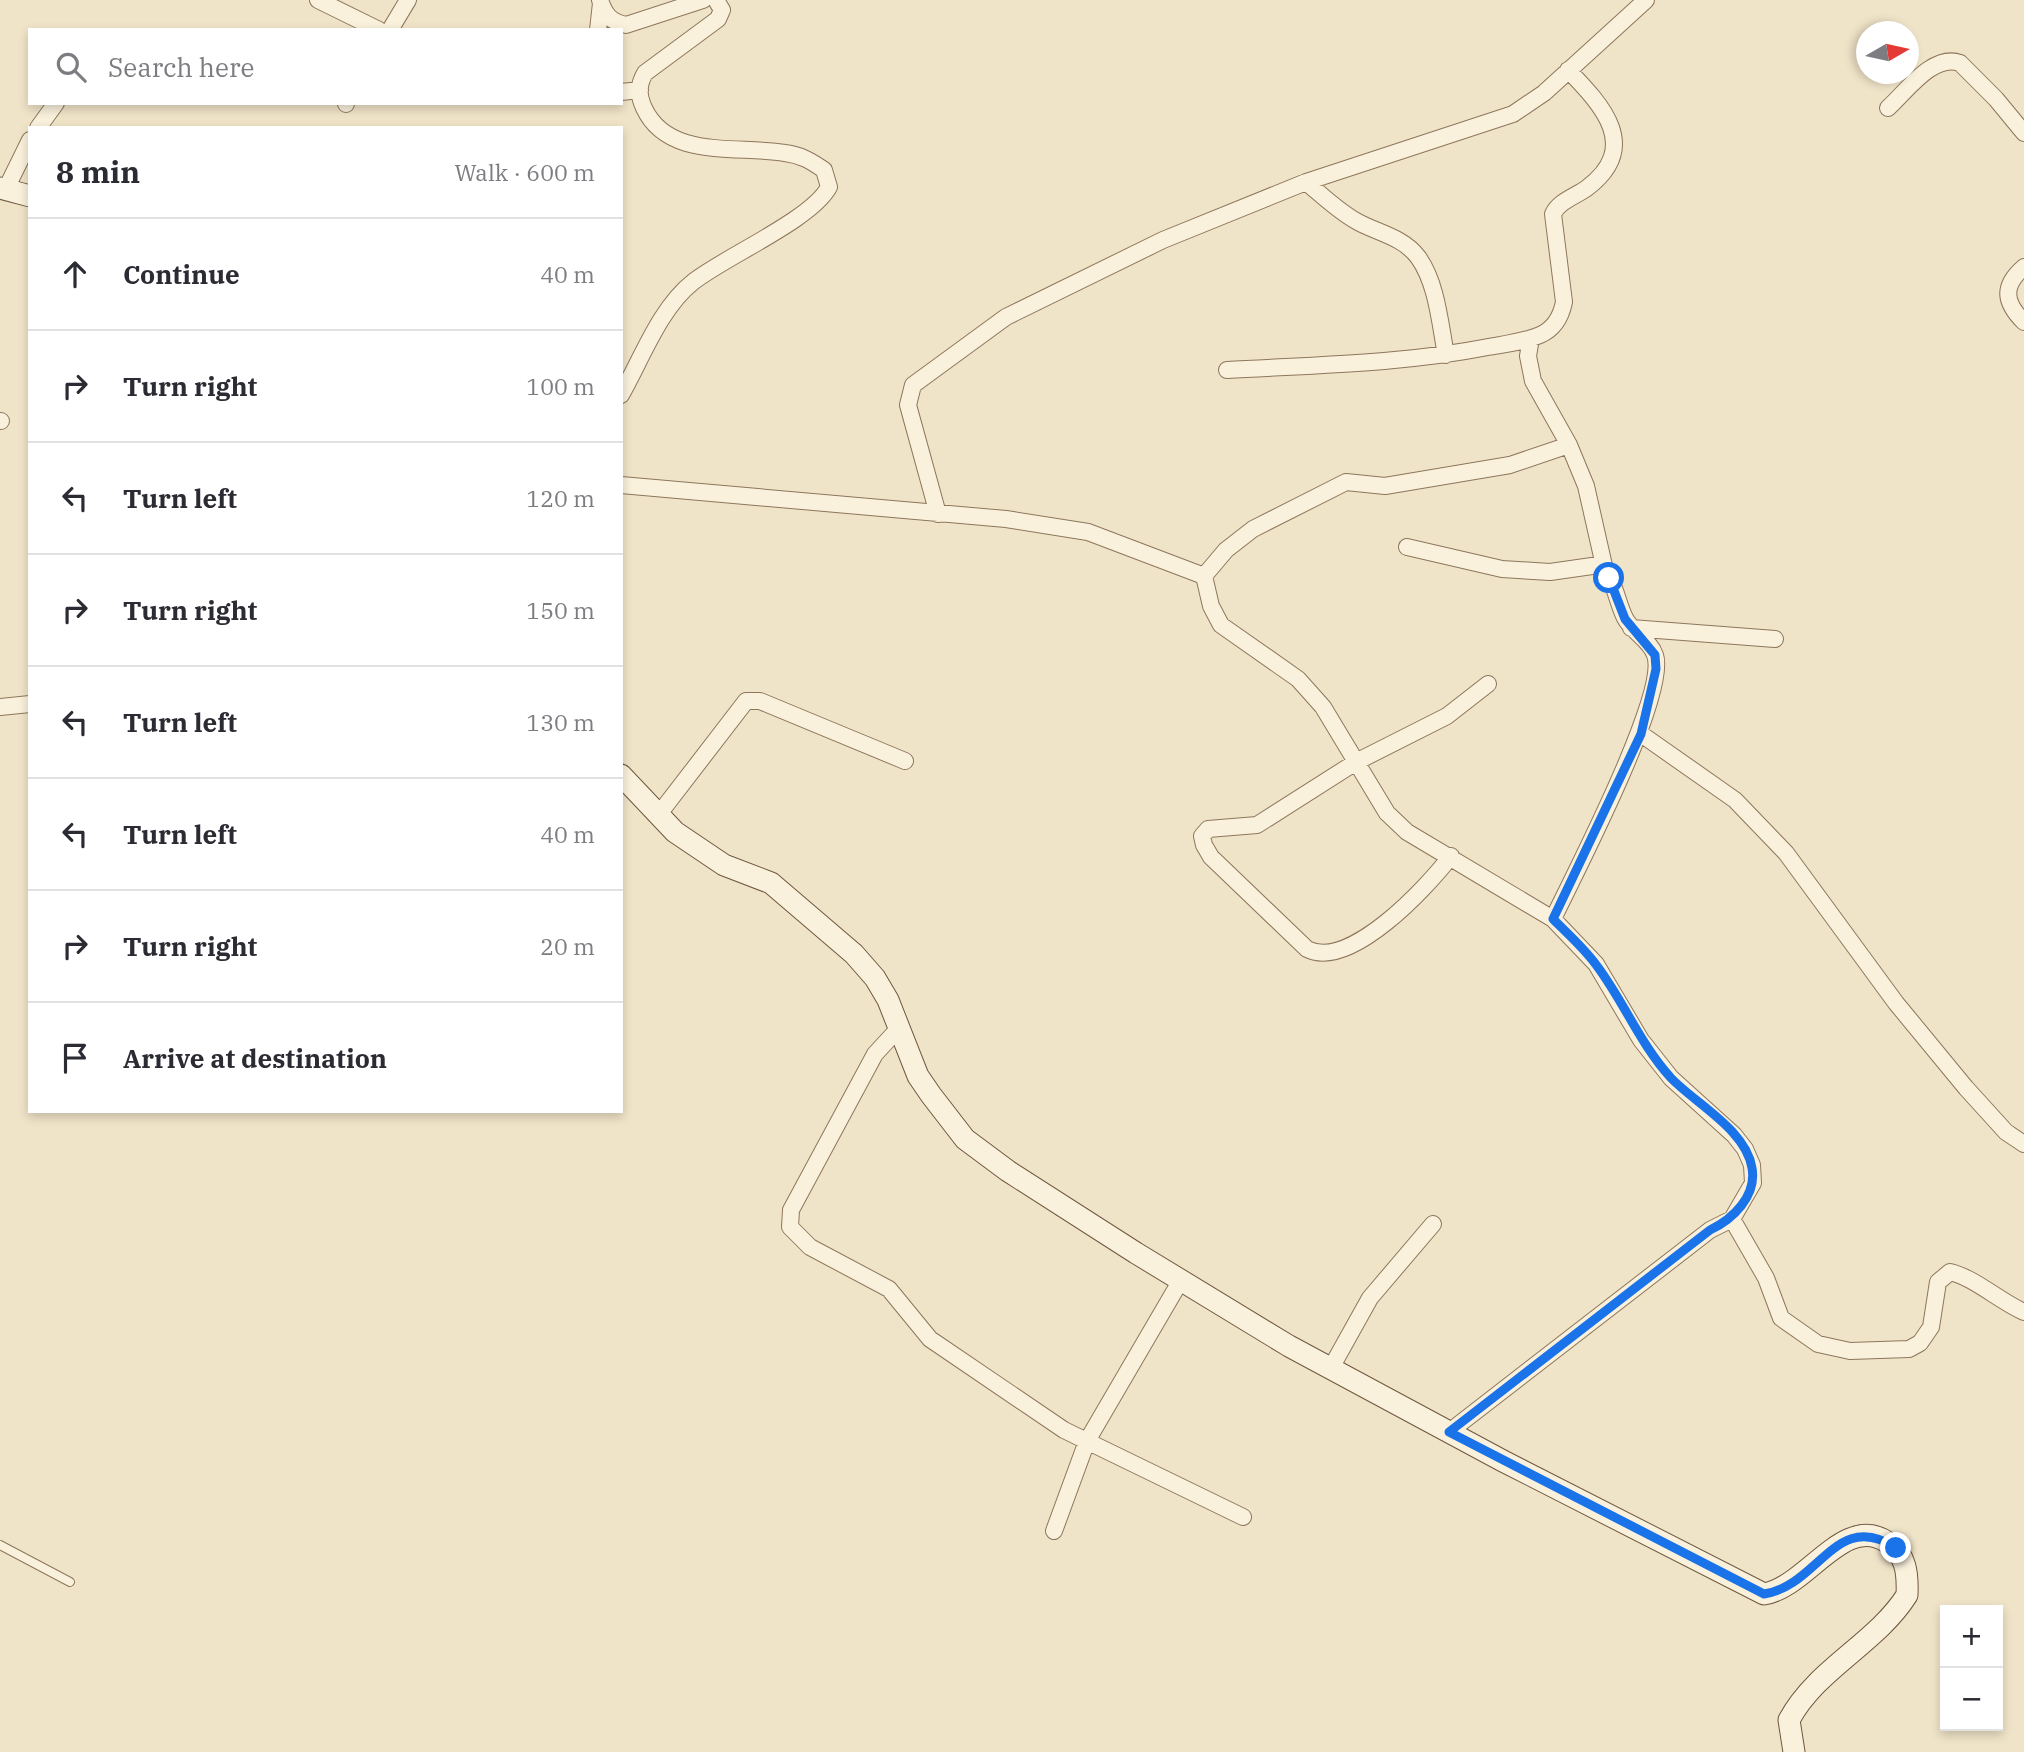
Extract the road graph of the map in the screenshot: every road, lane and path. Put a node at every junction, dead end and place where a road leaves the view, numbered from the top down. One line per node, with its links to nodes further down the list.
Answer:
1 (318, 0): 7 (street)
2 (408, 0): 8 (street)
3 (703, 0): 6 (street)
4 (716, 0): 11 (street)
5 (1646, 0): 10 (street)
6 (600, 1): 9 (street)
7 (375, 28)
8 (391, 28)
9 (598, 28)
10 (1568, 70): 18 (street); 23 (street)
11 (640, 90): 12 (street); 26 (street)
12 (623, 92)
13 (55, 105): 15 (street)
14 (1888, 108): 16 (street)
15 (39, 126)
16 (2024, 133)
17 (28, 144): 19 (street)
18 (1306, 182): 24 (street); 29 (street)
19 (3, 188): 20 (street)
20 (28, 194)
21 (2024, 267): 22 (street)
22 (2024, 322)
23 (1531, 338): 24 (street); 27 (street)
24 (1446, 355): 25 (street)
25 (1227, 369)
26 (623, 391)
27 (1569, 445): 31 (street); 32 (street)
28 (623, 485): 29 (street)
29 (938, 514): 32 (street)
30 (1407, 547): 31 (street)
31 (1605, 570): 33 (street)
32 (1204, 576): 40 (street)
33 (1631, 628): 34 (street); 38 (street)
34 (1775, 639)
35 (1488, 684): 40 (street)
36 (28, 704): 37 (street)
37 (0, 707)
38 (1641, 734): 44 (street); 46 (street)
39 (905, 761): 42 (street)
40 (1356, 762): 43 (street); 43 (street)
41 (623, 777): 42 (street)
42 (659, 814): 45 (street)
43 (1451, 856): 44 (street)
44 (1553, 919): 47 (street)
45 (900, 1027): 49 (street); 53 (street)
46 (2024, 1144)
47 (1732, 1219): 50 (street); 52 (street)
48 (1433, 1224): 51 (street)
49 (1181, 1280): 51 (street); 53 (street)
50 (2024, 1312)
51 (1331, 1368): 52 (street)
52 (1449, 1432): 58 (street)
53 (1087, 1441): 54 (street); 55 (street)
54 (1243, 1517)
55 (1054, 1531)
56 (0, 1545): 57 (lane)
57 (70, 1581)
58 (1794, 1752)

